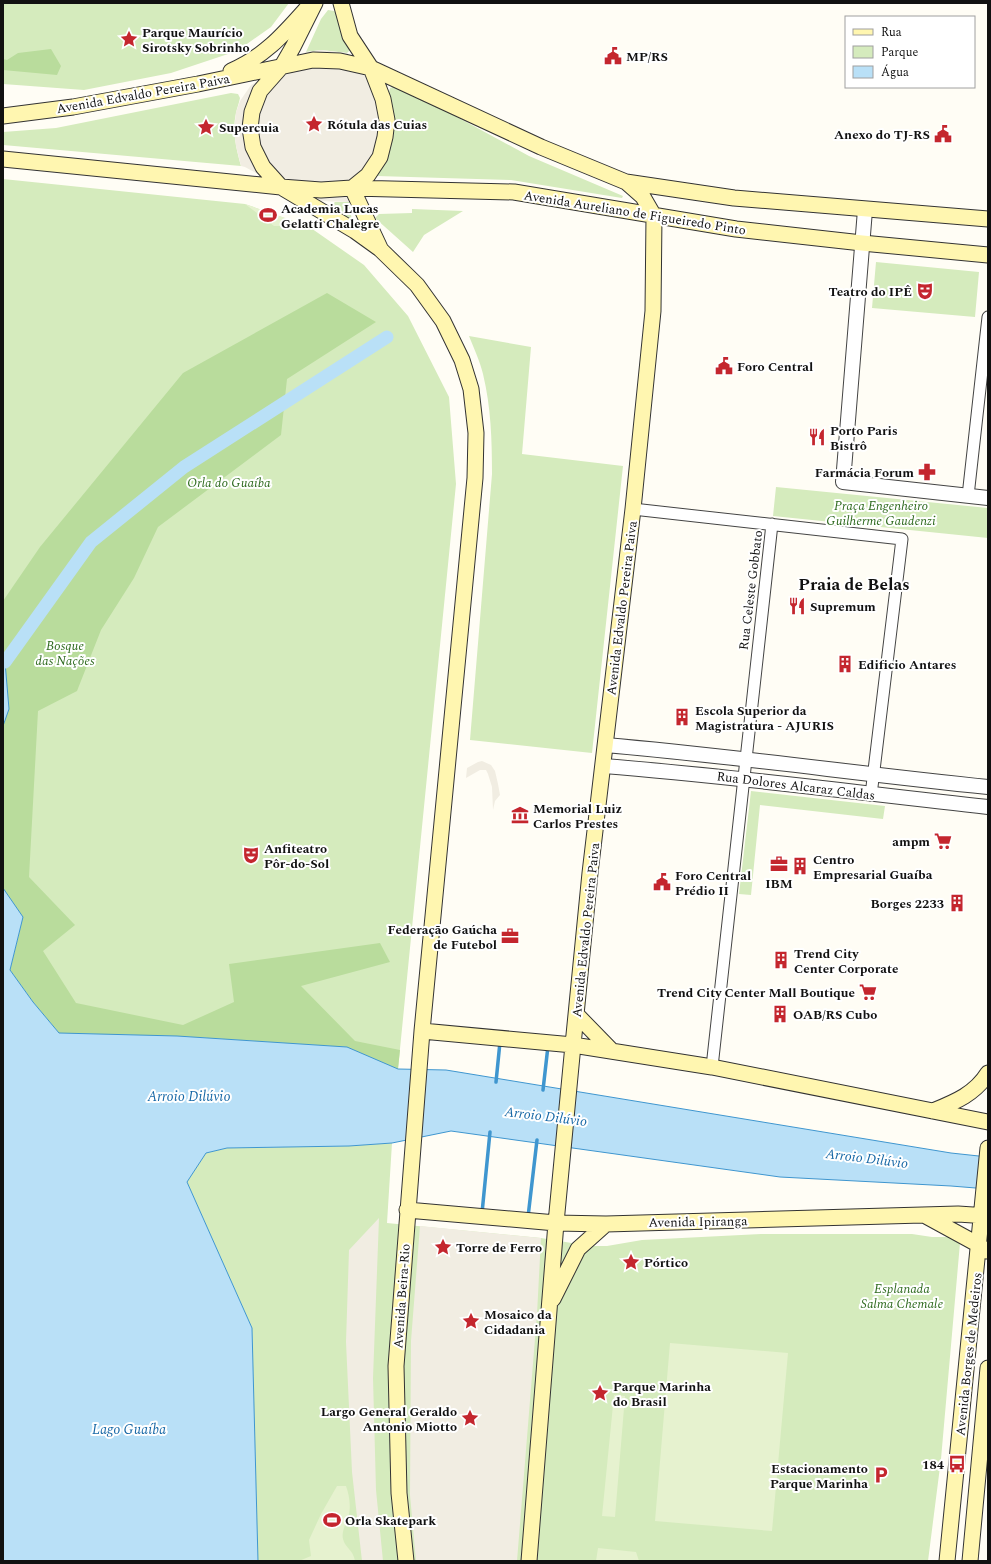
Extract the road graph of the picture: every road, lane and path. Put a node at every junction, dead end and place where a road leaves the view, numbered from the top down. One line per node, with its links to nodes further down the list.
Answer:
1 (312, 3): 6 (main road)
2 (315, 3): 4 (main road)
3 (341, 3): 5 (main road)
4 (282, 66): 5 (main road, Avenida Edvaldo Pereira Paiva); 6 (main road, Avenida Edvaldo Pereira Paiva); 10 (main road)
5 (372, 68): 9 (main road); 11 (main road)
6 (198, 84): 7 (main road, Avenida Edvaldo Pereira Paiva)
7 (3, 116)
8 (3, 160): 10 (main road)
9 (626, 182): 12 (main road); 13 (main road, Avenida Edvaldo Pereira Paiva)
10 (281, 187): 11 (main road, Avenida Aureliano de Figueiredo Pinto); 16 (main road)
11 (352, 188): 13 (main road, Avenida Aureliano de Figueiredo Pinto); 16 (main road)
12 (865, 210): 14 (main road); 15 (street)
13 (654, 216): 15 (main road, Avenida Aureliano de Figueiredo Pinto); 21 (main road, Avenida Edvaldo Pereira Paiva)
14 (988, 220)
15 (862, 243): 17 (main road, Avenida Aureliano de Figueiredo Pinto); 19 (street)
16 (380, 249): 34 (main road)
17 (988, 255)
18 (988, 316): 19 (street)
19 (968, 496): 20 (street)
20 (988, 498)
21 (633, 508): 22 (street); 23 (main road, Avenida Edvaldo Pereira Paiva)
22 (772, 524): 25 (street, Rua Celeste Gobbato); 28 (street, Rua Celeste Gobbato)
23 (605, 745): 24 (street, Rua Dolores Alcaraz Caldas); 26 (main road, Avenida Edvaldo Pereira Paiva)
24 (702, 754): 25 (street, Rua Dolores Alcaraz Caldas); 27 (street)
25 (745, 759): 28 (street, Rua Dolores Alcaraz Caldas); 29 (street, Rua Celeste Gobbato)
26 (604, 766): 27 (street, Rua Dolores Alcaraz Caldas); 33 (main road, Avenida Edvaldo Pereira Paiva)
27 (700, 774): 29 (street, Rua Dolores Alcaraz Caldas)
28 (873, 775): 30 (street, Rua Dolores Alcaraz Caldas); 31 (street, Rua Celeste Gobbato)
29 (743, 779): 31 (street, Rua Dolores Alcaraz Caldas); 37 (street, Rua Celeste Gobbato)
30 (988, 787)
31 (871, 795): 32 (street, Rua Dolores Alcaraz Caldas)
32 (988, 807)
33 (576, 1014): 35 (main road, Avenida Edvaldo Pereira Paiva); 36 (main road)
34 (422, 1031): 35 (main road); 42 (main road, Avenida Beira-Rio)
35 (573, 1045): 36 (main road); 45 (main road)
36 (612, 1051): 37 (main road)
37 (712, 1066): 39 (main road)
38 (988, 1073): 39 (main road)
39 (933, 1111): 40 (main road)
40 (988, 1122)
41 (988, 1148): 44 (main road, Avenida Borges de Medeiros)
42 (408, 1210): 45 (main road, Avenida Ipiranga); 50 (main road, Avenida Beira-Rio)
43 (923, 1215): 44 (main road, Avenida Ipiranga); 46 (main road, Avenida Ipiranga); 47 (main road)
44 (985, 1216): 47 (main road, Avenida Borges de Medeiros)
45 (556, 1222): 46 (main road, Avenida Ipiranga); 48 (main road)
46 (606, 1224): 48 (main road)
47 (984, 1249): 52 (main road, Avenida Borges de Medeiros)
48 (550, 1306): 51 (main road)
49 (988, 1368): 53 (main road, Avenida Borges de Medeiros)
50 (406, 1561)
51 (529, 1561)
52 (947, 1561)
53 (970, 1561)

